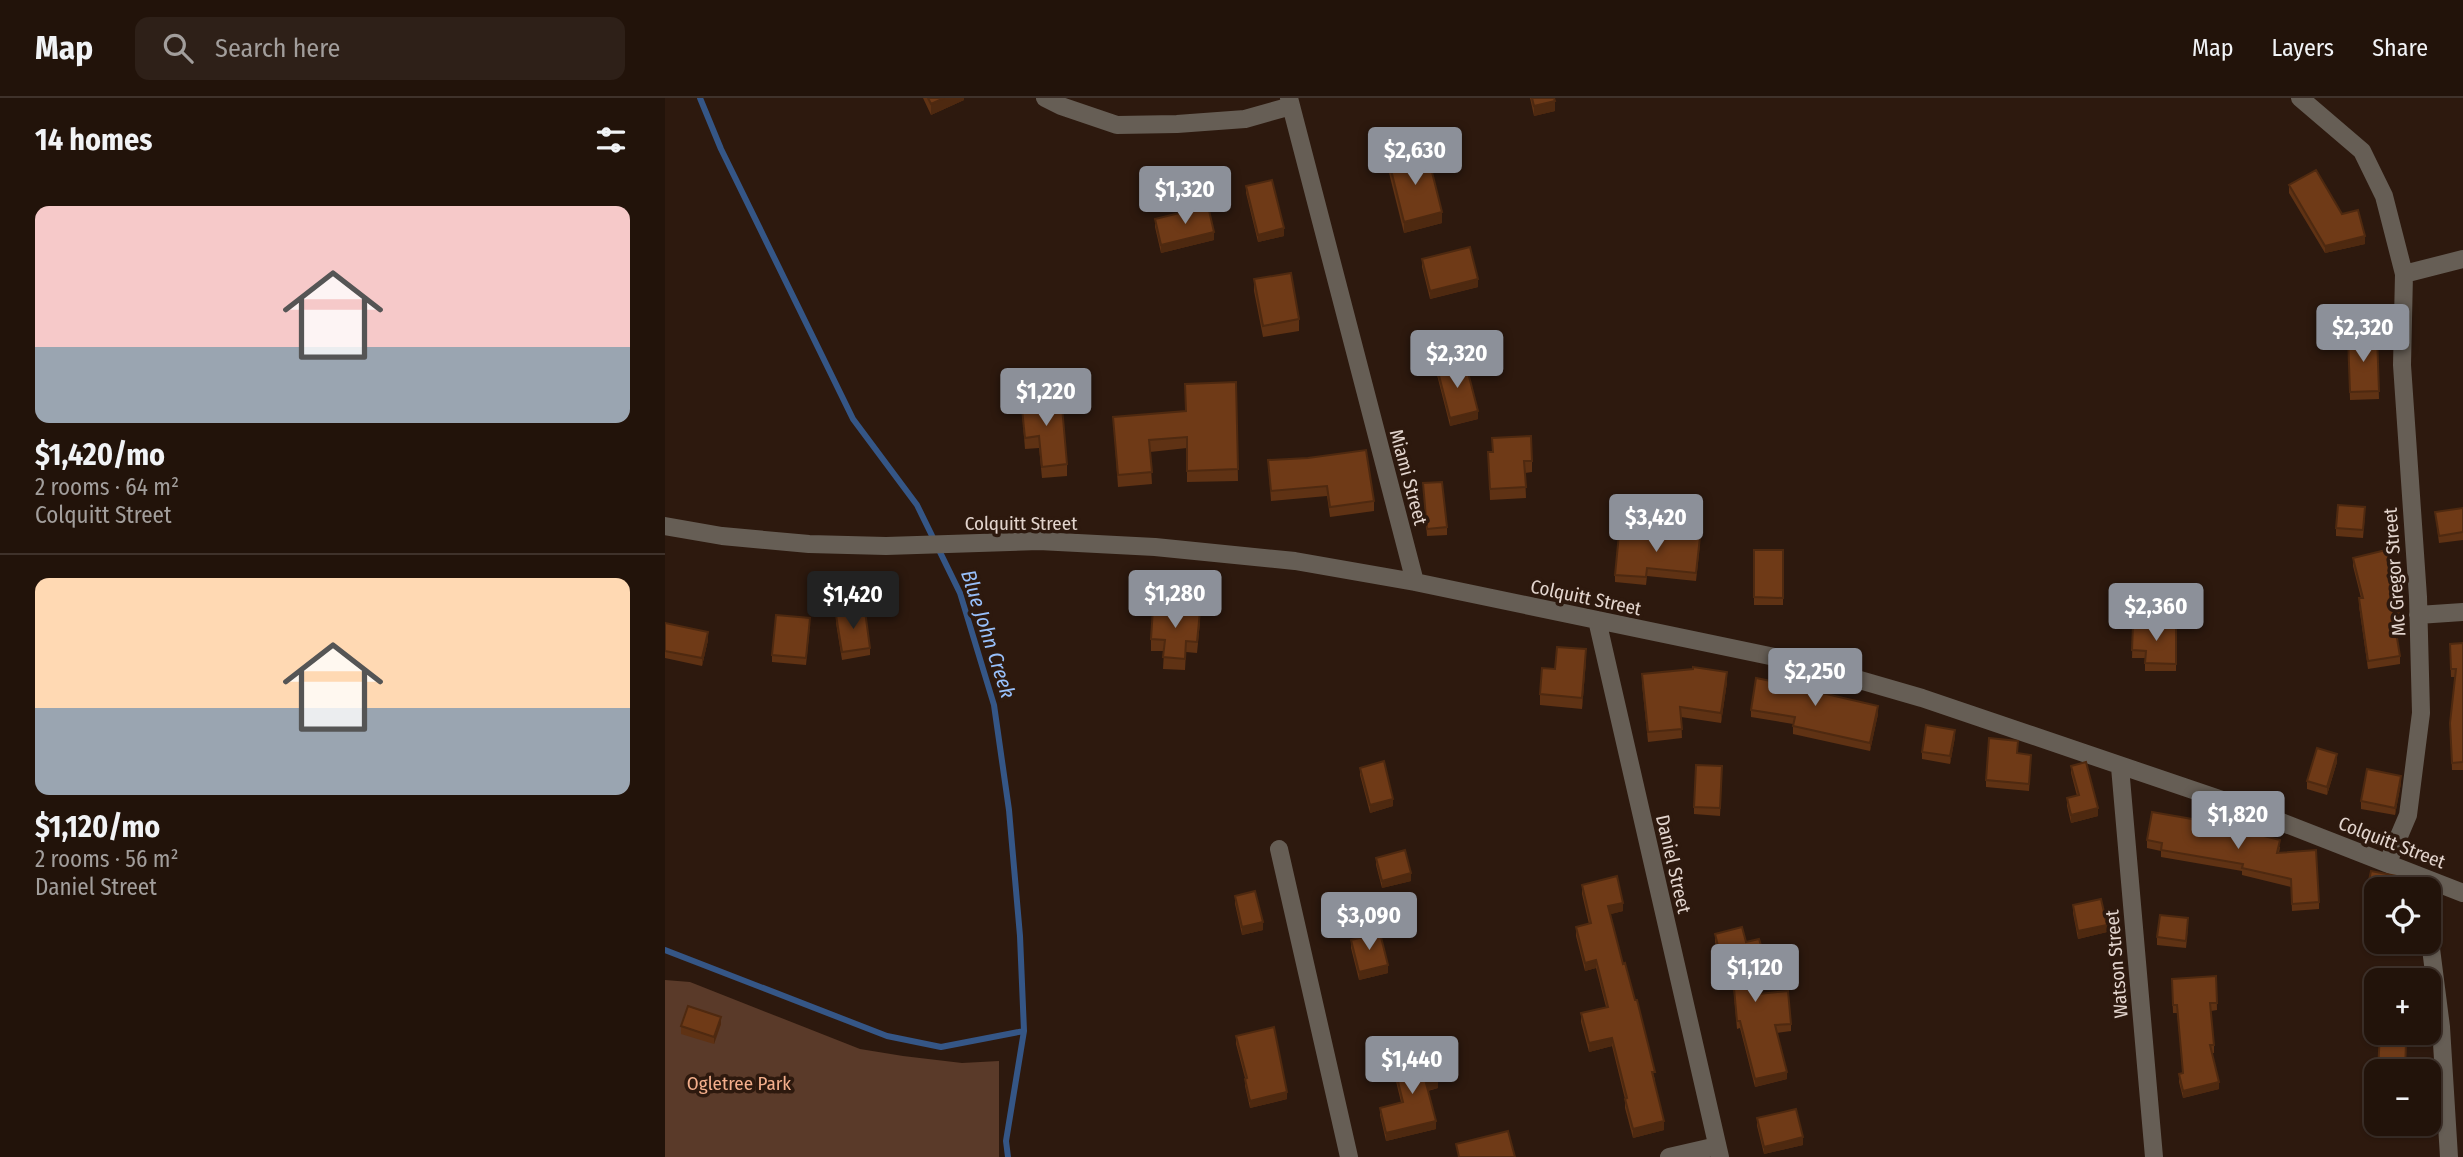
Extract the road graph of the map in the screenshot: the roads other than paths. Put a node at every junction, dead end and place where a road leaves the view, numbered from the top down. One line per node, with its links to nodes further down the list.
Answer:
1 (1045, 98): 3 (street)
2 (2300, 98): 5 (street, Mc Gregor Street)
3 (1290, 102): 7 (street, Miami Street)
4 (2463, 258): 5 (street)
5 (2404, 274): 9 (street, Mc Gregor Street)
6 (665, 526): 7 (street, Colquitt Street)
7 (1415, 582): 10 (street, Colquitt Street)
8 (2463, 612): 9 (street)
9 (2418, 615): 13 (street, Mc Gregor Street)
10 (1597, 620): 11 (street, Colquitt Street); 18 (street, Daniel Street)
11 (2120, 767): 13 (street, Colquitt Street); 21 (street, Watson Street)
12 (1279, 849): 19 (street)
13 (2388, 862): 14 (street, Colquitt Street)
14 (2410, 877)
15 (2441, 888): 16 (street, Colquitt Street)
16 (2463, 893)
17 (2432, 954): 22 (street)
18 (1719, 1151): 20 (street)
19 (1349, 1157)
20 (1669, 1157)
21 (2154, 1157)
22 (2449, 1157)

